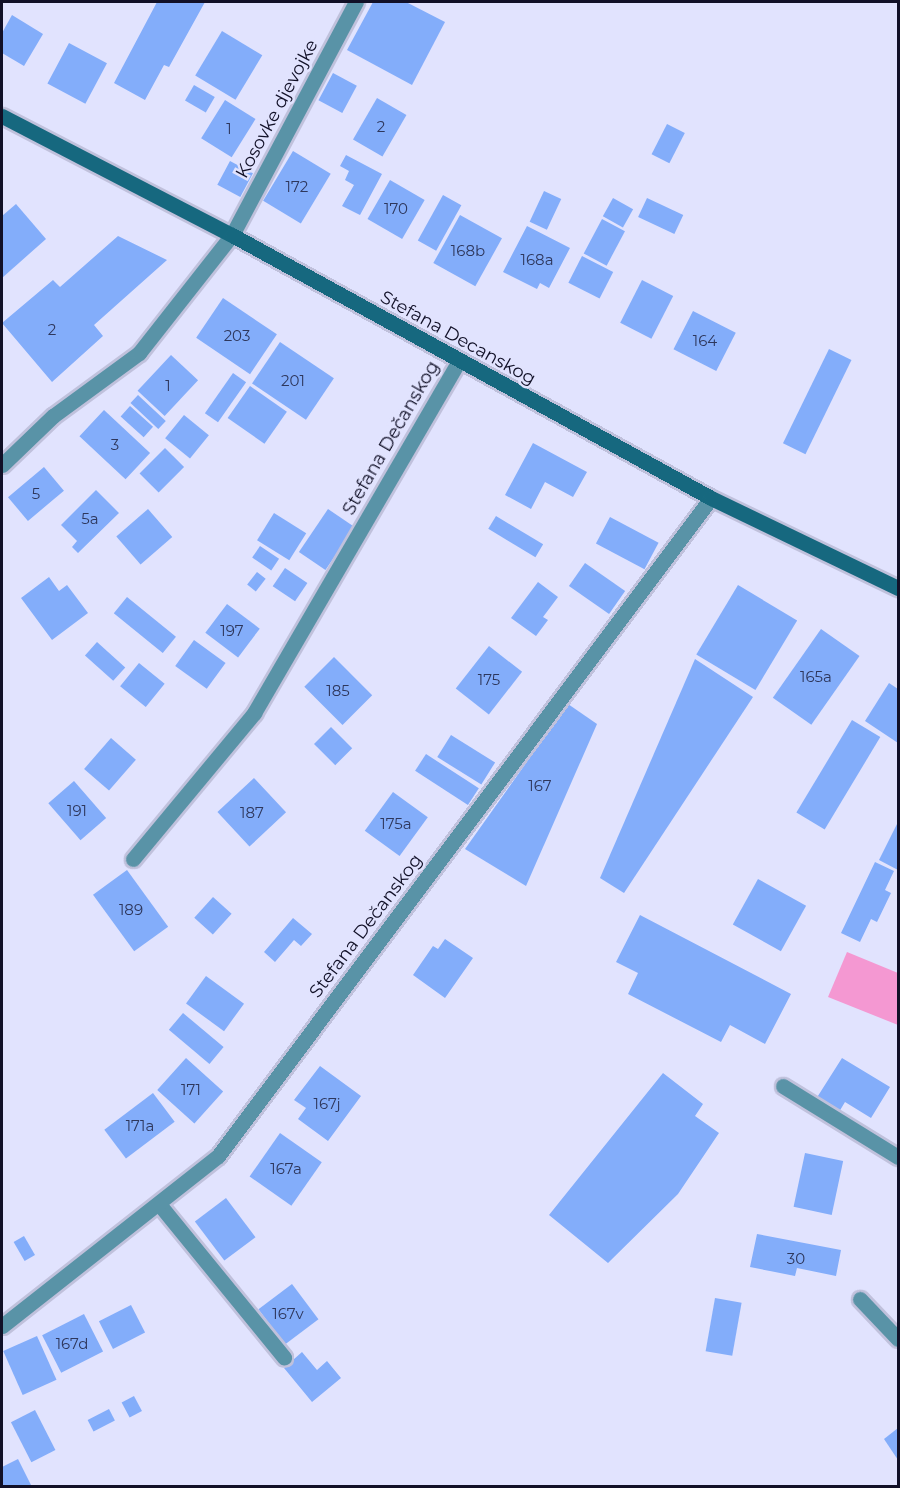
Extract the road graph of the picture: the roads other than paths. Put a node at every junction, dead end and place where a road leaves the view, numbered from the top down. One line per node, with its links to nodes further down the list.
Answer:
1 (356, 2): 3 (street, Kosovke djevojke)
2 (2, 116): 3 (main road, Stefana Decanskog)
3 (232, 235): 4 (main road, Stefana Decanskog); 5 (street, Kosovke djevojke)
4 (459, 361): 6 (main road, Stefana Decanskog); 8 (street, Stefana Dečanskog)
5 (2, 465)
6 (711, 498): 7 (main road, Stefana Decanskog); 11 (street, Stefana Dečanskog)
7 (898, 588)
8 (133, 859)
9 (783, 1086): 10 (street)
10 (898, 1157)
11 (159, 1204): 13 (street, Stefana Dečanskog); 15 (street)
12 (860, 1299): 14 (street)
13 (2, 1326)
14 (898, 1339)
15 (284, 1357)

